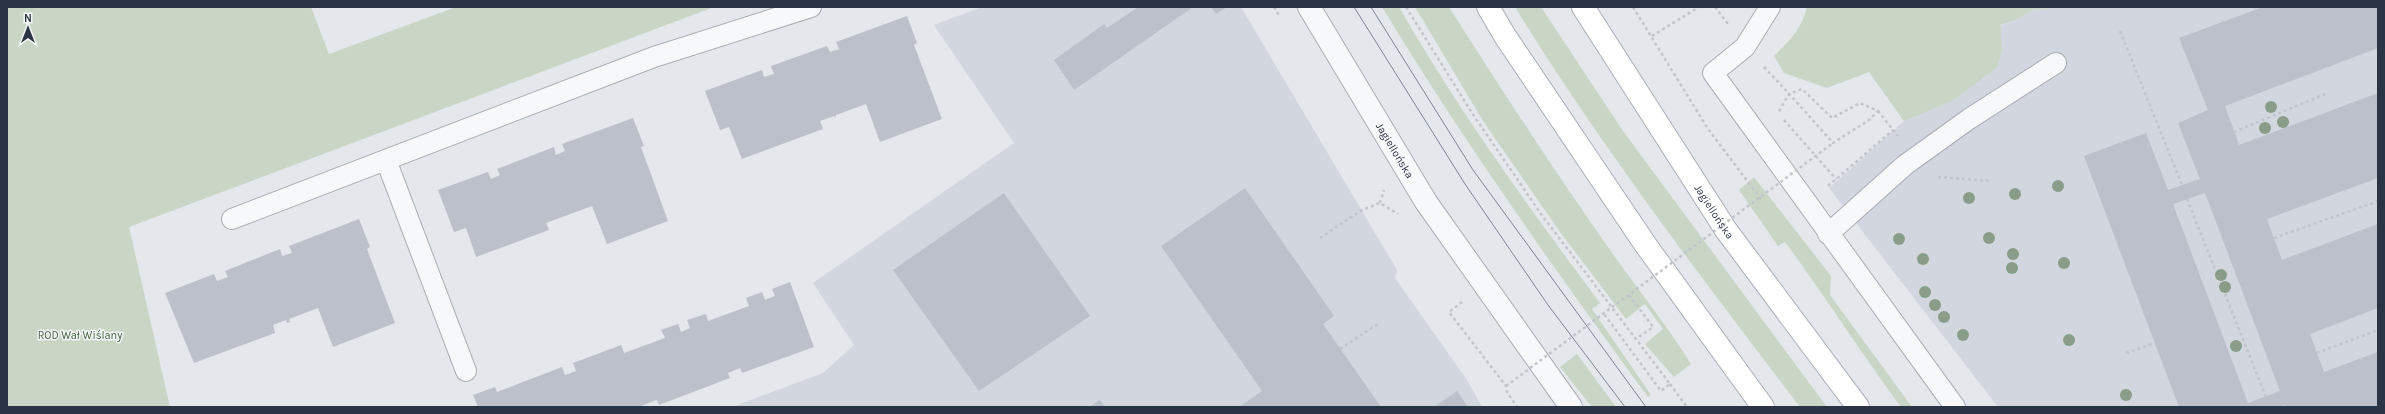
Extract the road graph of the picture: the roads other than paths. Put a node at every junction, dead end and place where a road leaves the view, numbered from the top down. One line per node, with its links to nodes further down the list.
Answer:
1 (811, 7): 7 (lane)
2 (1309, 7): 11 (street, Jagiellońska)
3 (1488, 7): 12 (main road)
4 (1583, 7): 13 (main road, Jagiellońska)
5 (1770, 7): 9 (lane)
6 (2056, 63): 9 (lane)
7 (386, 160): 8 (lane); 10 (lane)
8 (232, 219)
9 (1828, 234): 14 (lane)
10 (466, 371)
11 (1571, 407)
12 (1763, 407)
13 (1858, 407)
14 (1955, 407)

